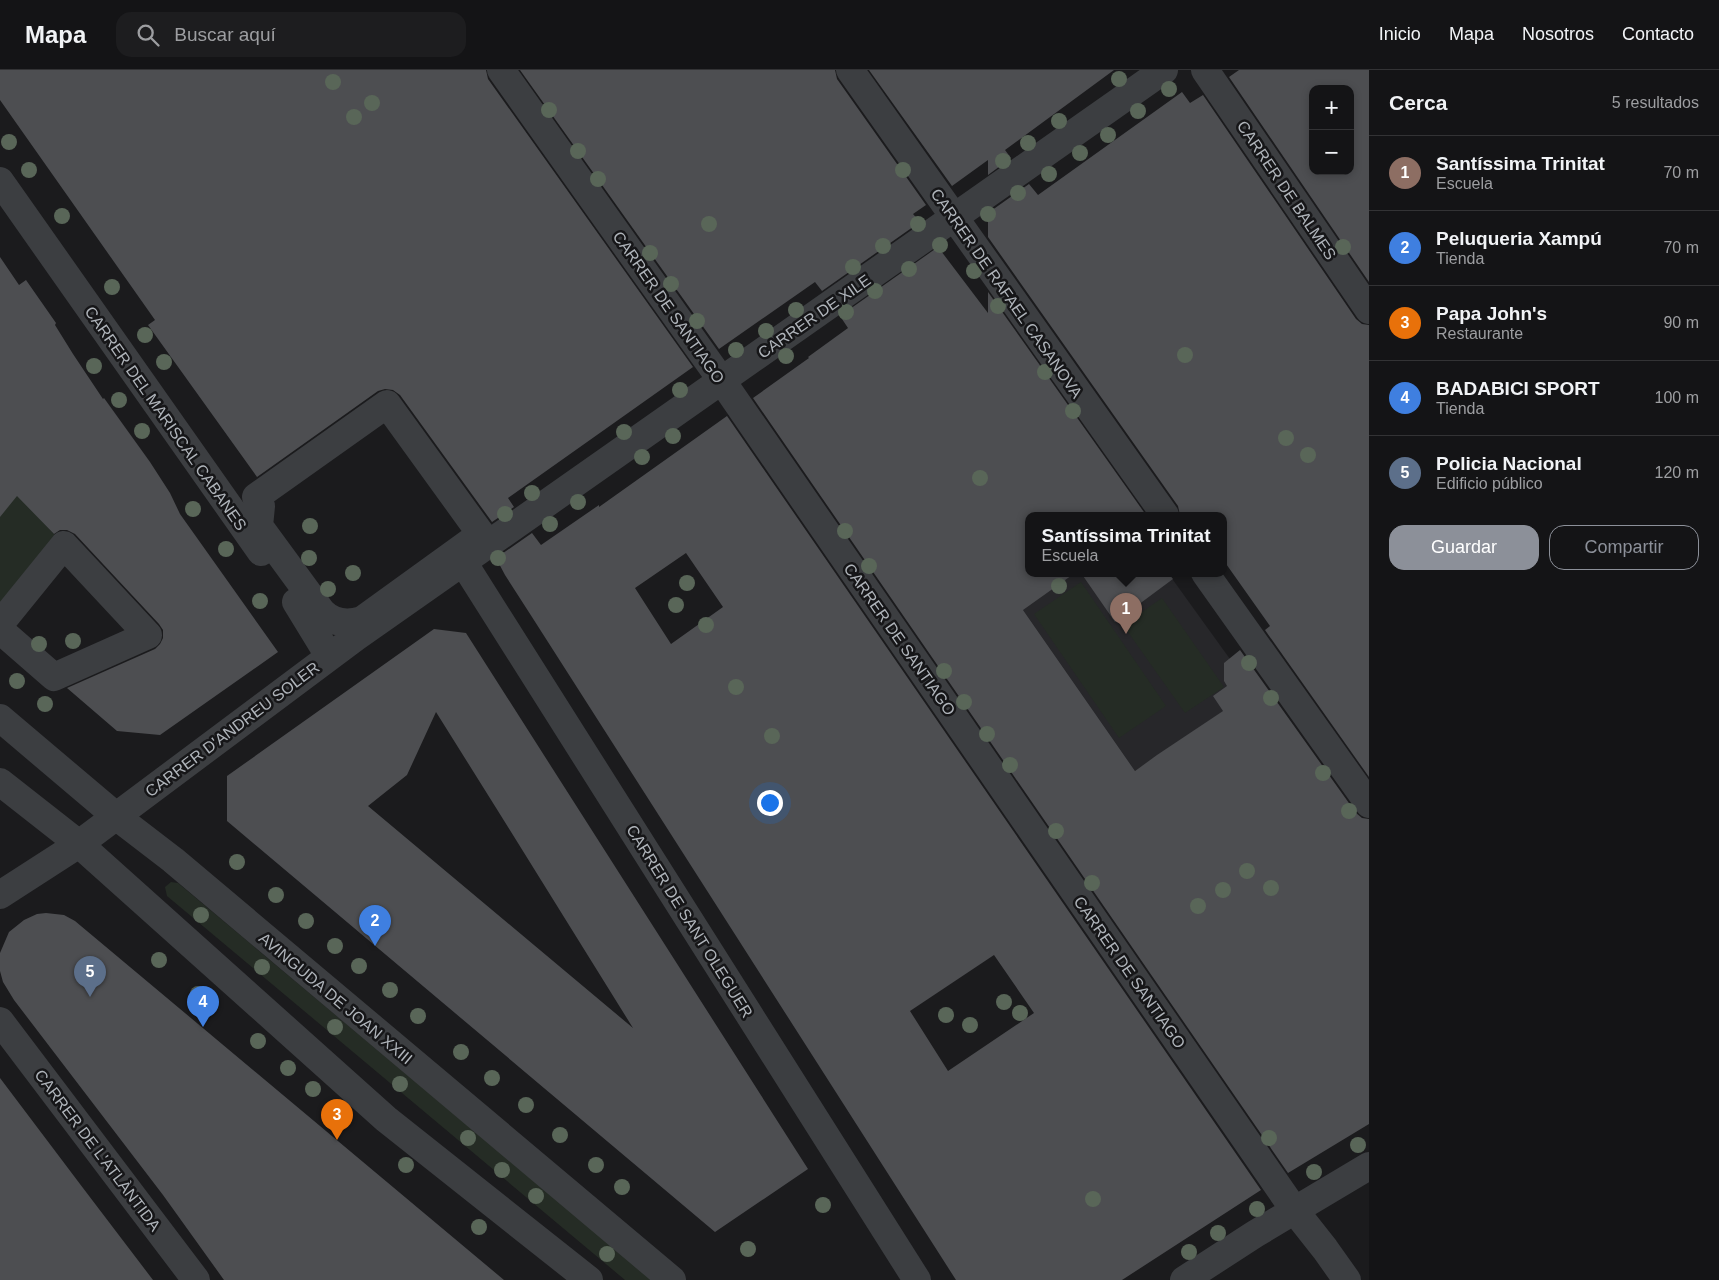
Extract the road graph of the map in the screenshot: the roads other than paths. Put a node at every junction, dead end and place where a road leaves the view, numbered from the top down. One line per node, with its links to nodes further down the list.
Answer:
1 (501, 70): 8 (street, CARRER DE SANTIAGO)
2 (850, 70): 6 (street, CARRER DE RAFAEL CASANOVA)
3 (1164, 70): 6 (street, CARRER DE XILE)
4 (1204, 70): 7 (street, CARRER DE BALMES)
5 (0, 181): 15 (street, CARRER DEL MARISCAL CABANES)
6 (954, 218): 8 (street, CARRER DE XILE); 10 (street, CARRER DE RAFAEL CASANOVA)
7 (1369, 310)
8 (722, 381): 11 (street, CARRER DE XILE); 24 (street, CARRER DE SANTIAGO)
9 (387, 404): 9 (street)
10 (1163, 512)
11 (463, 562): 15 (street, CARRER D'ANDREU SOLER); 28 (street, CARRER DE SANT OLEGUER)
12 (1209, 577): 18 (street)
13 (0, 624): 14 (street)
14 (0, 630)
15 (330, 656): 19 (street, CARRER D'ANDREU SOLER)
16 (0, 718): 19 (street, AVINGUDA DE JOAN XXIII)
17 (0, 782): 20 (street)
18 (1369, 804)
19 (116, 816): 20 (street, CARRER D'ANDREU SOLER); 27 (street, AVINGUDA DE JOAN XXIII)
20 (80, 844): 21 (street, CARRER D'ANDREU SOLER); 26 (street)
21 (0, 895)
22 (0, 1021): 25 (street, CARRER DE L'ATLÀNTIDA)
23 (1369, 1166): 24 (street)
24 (1294, 1211): 29 (street); 30 (street, CARRER DE SANTIAGO)
25 (196, 1280)
26 (589, 1280)
27 (672, 1280)
28 (918, 1280)
29 (1184, 1280)
30 (1347, 1280)

